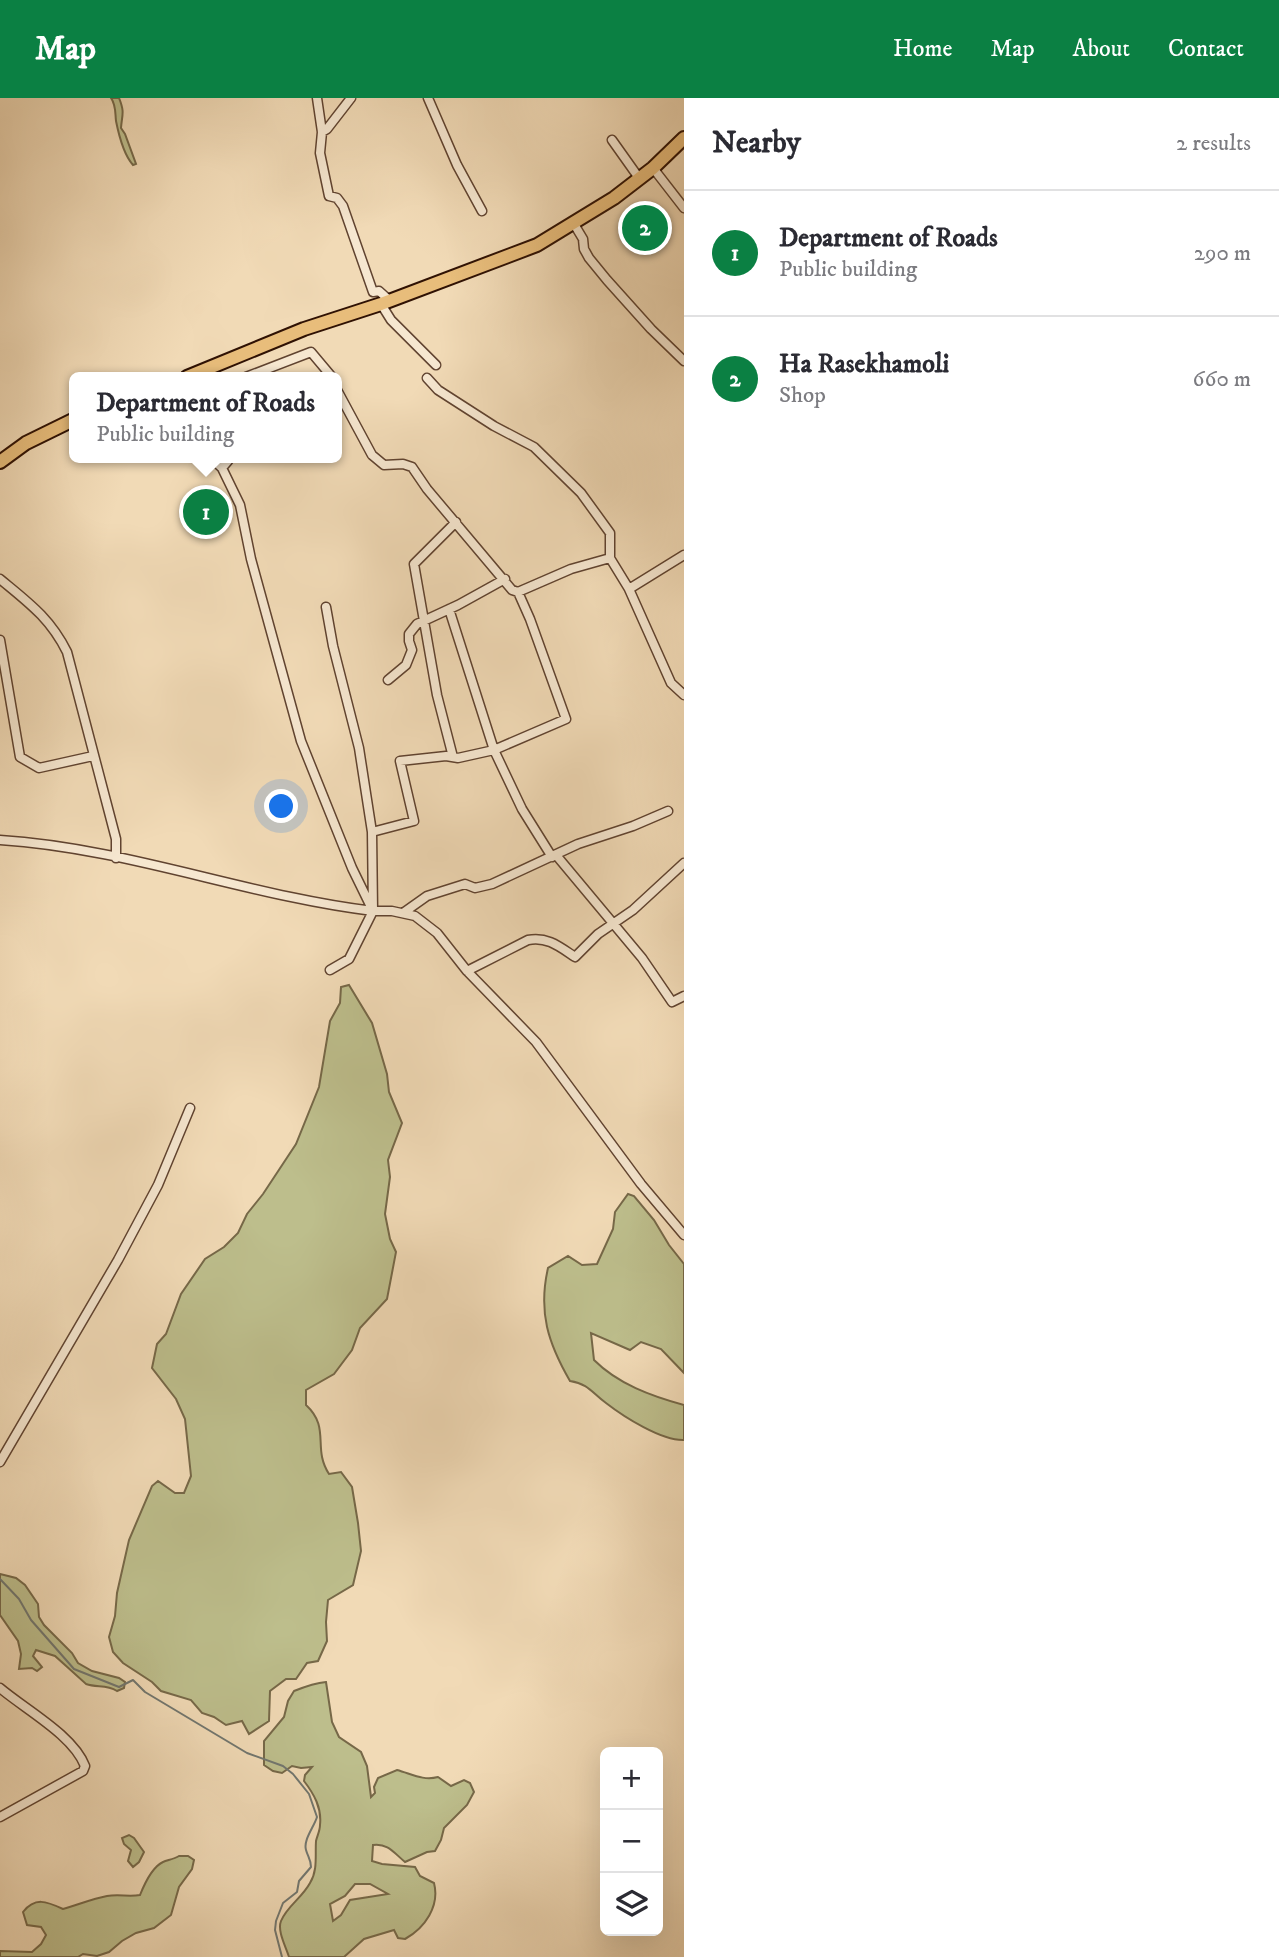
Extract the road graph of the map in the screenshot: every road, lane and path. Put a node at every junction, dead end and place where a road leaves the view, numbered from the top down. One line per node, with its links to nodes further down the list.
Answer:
1 (317, 98): 4 (street)
2 (351, 98): 4 (street)
3 (428, 98): 10 (street)
4 (322, 132): 12 (street)
5 (684, 138): 7 (main road)
6 (612, 140): 8 (street)
7 (653, 168): 8 (main road); 9 (street)
8 (639, 178): 11 (main road)
9 (684, 208)
10 (482, 211)
11 (574, 224): 12 (main road); 13 (street)
12 (385, 302): 14 (street); 15 (main road)
13 (684, 361)
14 (436, 365)
15 (199, 372)
16 (259, 372): 17 (street)
17 (328, 372)
18 (427, 378): 27 (street)
19 (342, 399): 25 (street)
20 (69, 422): 21 (main road)
21 (0, 462)
22 (216, 463): 24 (street)
23 (226, 463): 24 (street)
24 (222, 468): 47 (street)
25 (456, 522): 29 (street); 34 (street)
26 (684, 555): 30 (street)
27 (610, 558): 30 (street); 31 (street)
28 (0, 579): 39 (street)
29 (505, 579): 31 (street); 33 (street)
30 (629, 589): 37 (street)
31 (518, 592): 38 (street)
32 (326, 607): 42 (street)
33 (449, 609): 34 (street); 38 (street)
34 (425, 620): 36 (street); 40 (street)
35 (0, 640): 39 (street)
36 (388, 680)
37 (684, 695)
38 (495, 750): 40 (street); 44 (street)
39 (93, 756): 45 (street)
40 (453, 757): 42 (street)
41 (668, 811): 44 (street)
42 (372, 832): 47 (street)
43 (0, 840): 45 (street)
44 (554, 856): 48 (street); 49 (street)
45 (116, 858): 47 (street)
46 (684, 863): 49 (street)
47 (373, 911): 48 (street); 50 (street)
48 (403, 914): 51 (street)
49 (612, 923): 51 (street); 52 (street)
50 (330, 970)
51 (467, 971): 54 (street)
52 (684, 996)
53 (190, 1108): 55 (street)
54 (684, 1235)
55 (0, 1462)
56 (0, 1688): 57 (street)
57 (0, 1817)

